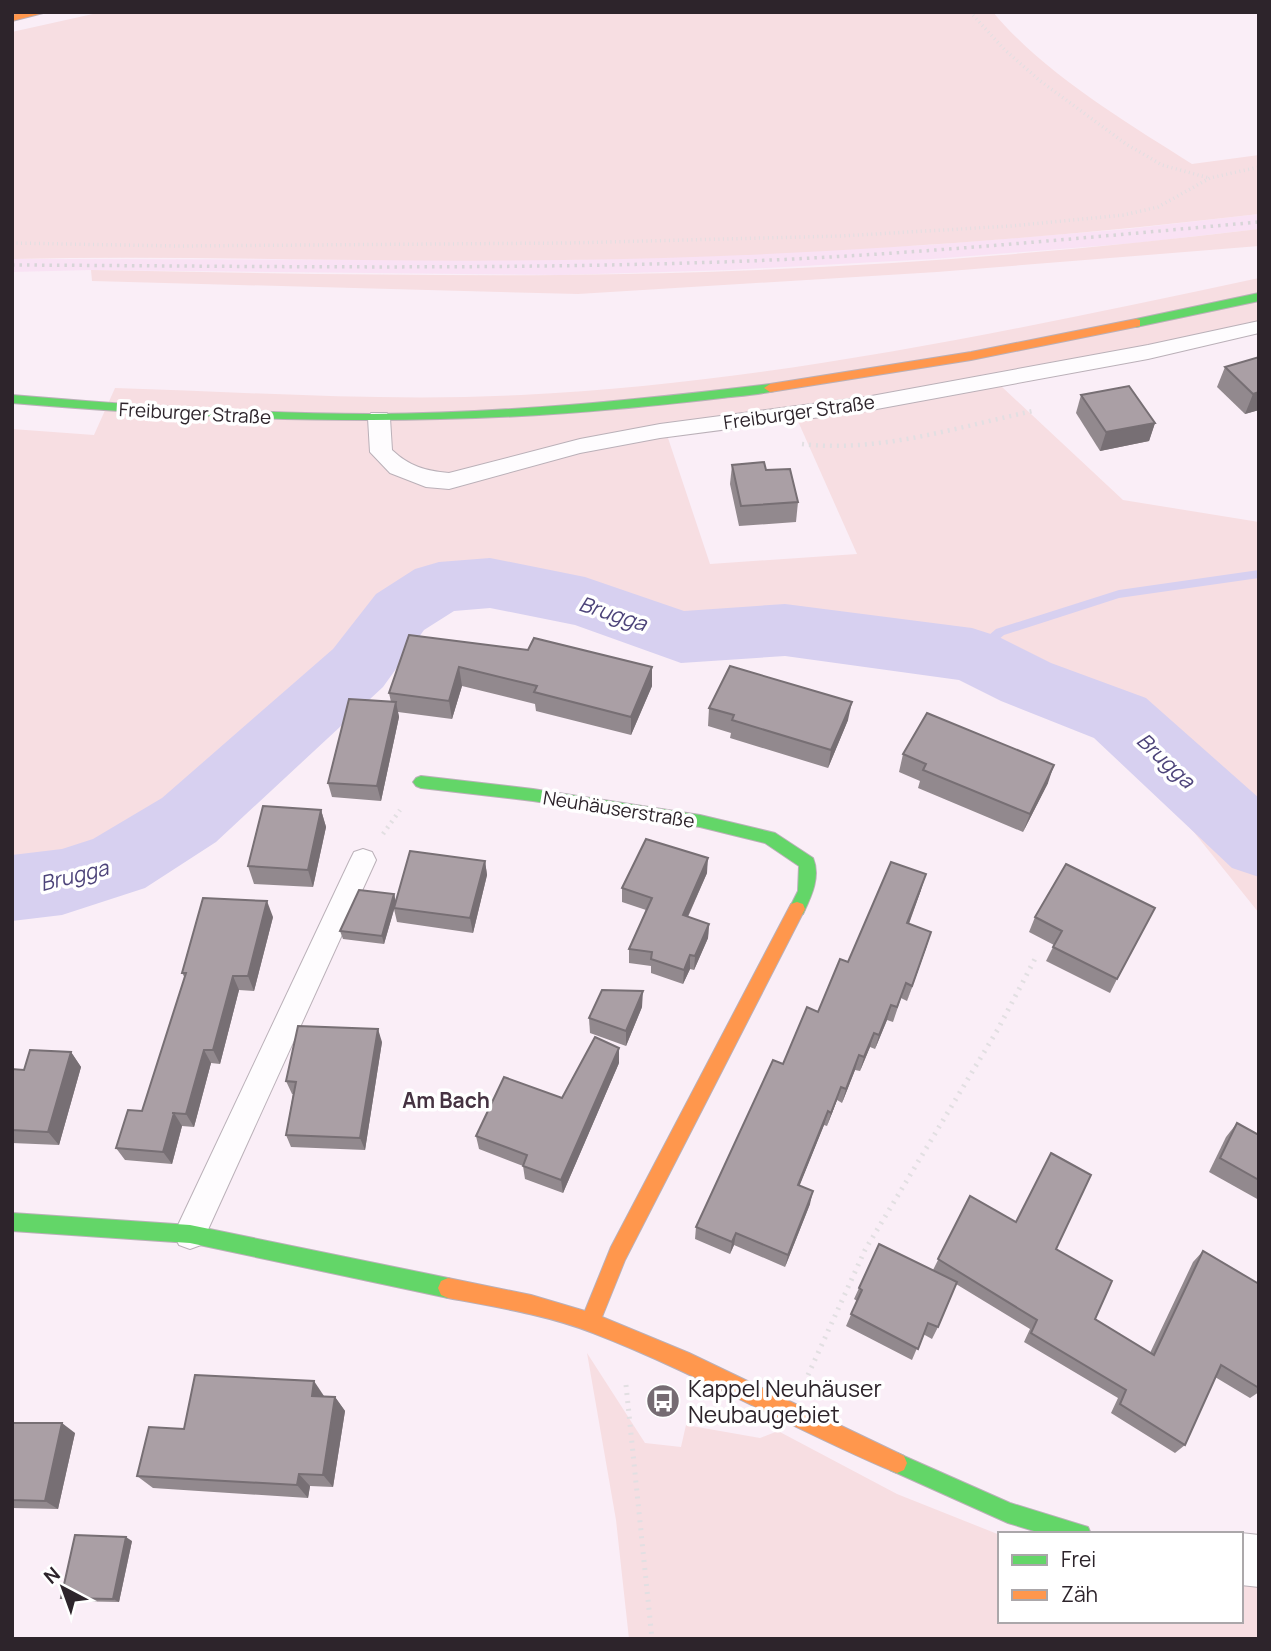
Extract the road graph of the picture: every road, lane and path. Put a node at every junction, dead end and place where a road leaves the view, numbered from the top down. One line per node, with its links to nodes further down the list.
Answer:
1 (42, 12): 3 (main road)
2 (970, 12): 5 (path)
3 (12, 18)
4 (1259, 167): 5 (path)
5 (1210, 178): 6 (path)
6 (12, 243)
7 (1259, 297): 11 (main road, Freiburger Straße)
8 (1259, 327): 11 (lane, Freiburger Straße)
9 (12, 399): 11 (main road, Freiburger Straße)
10 (1033, 411): 12 (path)
11 (379, 418)
12 (796, 443)
13 (421, 782): 14 (path); 18 (main road, Neuhäuserstraße)
14 (363, 860): 17 (lane)
15 (1036, 957): 20 (path)
16 (12, 1222): 17 (main road)
17 (190, 1234): 18 (main road)
18 (590, 1322): 19 (main road)
19 (622, 1334): 20 (main road); 22 (path)
20 (791, 1414): 21 (main road)
21 (1074, 1532)
22 (652, 1639)

